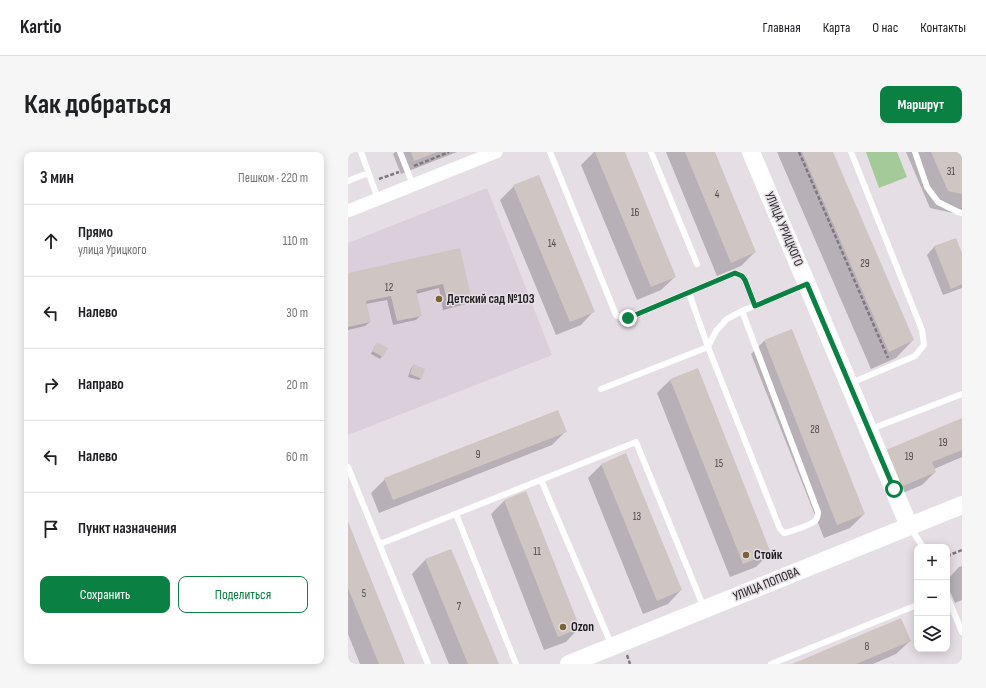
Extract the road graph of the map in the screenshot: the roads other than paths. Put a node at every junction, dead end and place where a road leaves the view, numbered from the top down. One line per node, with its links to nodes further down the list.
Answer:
1 (361, 152): 9 (lane)
2 (400, 152): 11 (lane)
3 (496, 152): 11 (street)
4 (550, 152): 17 (lane)
5 (650, 152): 15 (lane)
6 (751, 152): 16 (main road, УЛИЦА УРИЦКОГО)
7 (851, 152): 21 (lane)
8 (915, 152): 14 (lane)
9 (368, 173): 10 (lane); 12 (lane)
10 (348, 181)
11 (413, 185): 12 (street)
12 (378, 199): 13 (street)
13 (348, 211)
14 (962, 213)
15 (697, 264)
16 (807, 284): 18 (lane); 21 (main road, УЛИЦА УРИЦКОГО)
17 (689, 293): 18 (lane); 20 (lane)
18 (755, 306): 19 (lane)
19 (742, 311): 20 (lane); 20 (lane)
20 (708, 346): 22 (lane)
21 (850, 384): 24 (main road, УЛИЦА УРИЦКОГО)
22 (601, 389)
23 (962, 394): 24 (lane)
24 (869, 430): 29 (main road, УЛИЦА УРИЦКОГО)
25 (348, 467): 30 (lane)
26 (541, 480): 28 (lane); 34 (lane); 36 (lane)
27 (962, 505): 29 (main road, УЛИЦА ПОПОВА)
28 (456, 514): 30 (lane); 38 (lane)
29 (910, 526): 31 (lane, УЛИЦА УРИЦКОГО); 34 (main road, УЛИЦА ПОПОВА)
30 (380, 544): 37 (lane)
31 (921, 544)
32 (950, 603): 35 (lane)
33 (914, 606): 40 (lane)
34 (705, 609): 36 (main road, УЛИЦА ПОПОВА)
35 (962, 632)
36 (612, 647): 39 (main road, УЛИЦА ПОПОВА)
37 (428, 664)
38 (516, 664)
39 (569, 664)
40 (771, 664)

